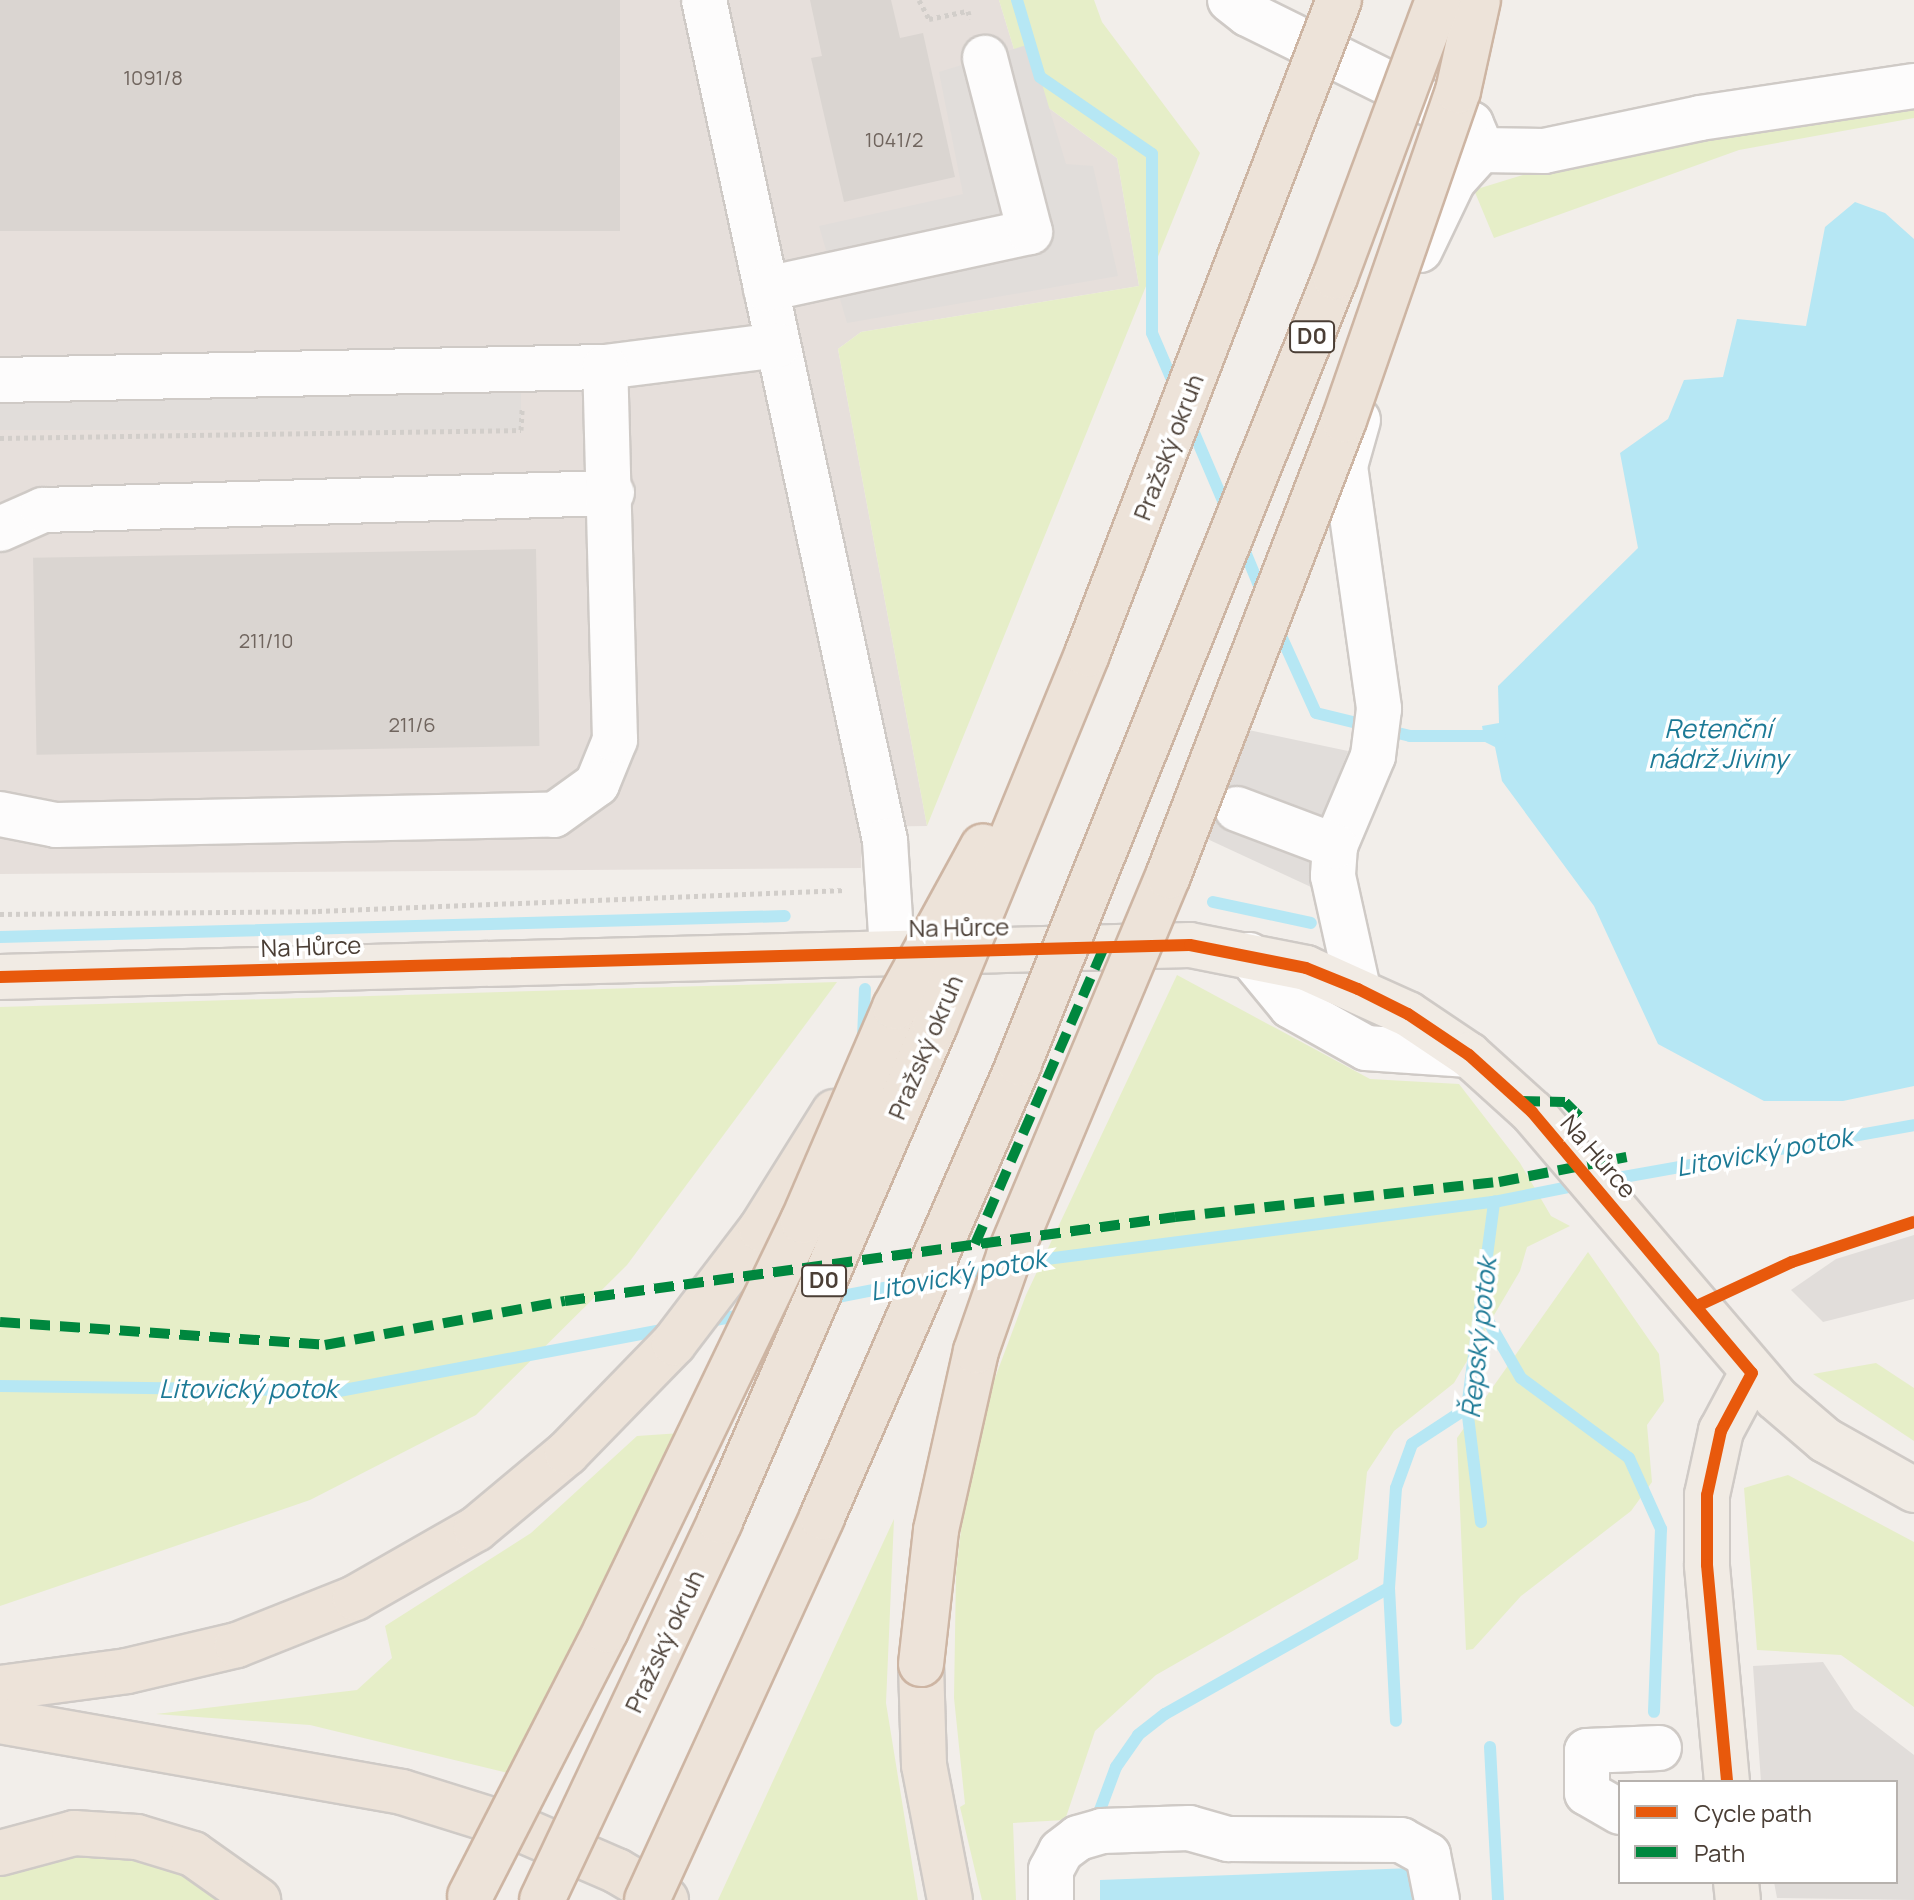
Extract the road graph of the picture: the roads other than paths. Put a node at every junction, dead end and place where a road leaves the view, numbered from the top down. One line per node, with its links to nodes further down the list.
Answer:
1 (704, 0): 9 (lane)
2 (1230, 0): 8 (lane)
3 (1339, 0): 15 (highway, Pražský okruh / D0, bridge)
4 (1438, 0): 36 (highway, D0, bridge)
5 (1478, 0): 38 (highway, bridge)
6 (985, 58): 9 (lane)
7 (1914, 86): 8 (lane)
8 (1481, 150): 18 (lane)
9 (766, 289): 10 (lane)
10 (778, 345): 11 (lane); 19 (lane)
11 (605, 367): 12 (lane); 13 (lane)
12 (0, 380)
13 (612, 493): 14 (lane); 17 (lane)
14 (0, 529)
15 (1087, 654): 23 (highway, bridge); 35 (highway, Pražský okruh / D0, bridge)
16 (1237, 809): 18 (lane)
17 (0, 814)
18 (1335, 846): 22 (lane)
19 (892, 950): 20 (main road, Na Hůrce); 21 (main road, Na Hůrce)
20 (1249, 955): 22 (main road, Na Hůrce); 24 (lane)
21 (0, 977)
22 (1358, 989): 24 (main road, Na Hůrce)
23 (895, 1007): 27 (highway, bridge); 33 (highway, bridge)
24 (1469, 1055): 25 (main road, Na Hůrce)
25 (1752, 1373): 26 (main road, Na Hůrce); 30 (main road)
26 (1914, 1490)
27 (0, 1688)
28 (0, 1721): 37 (highway)
29 (1659, 1748): 31 (lane)
30 (1727, 1780)
31 (1618, 1811)
32 (0, 1853): 34 (highway)
33 (469, 1898)
34 (258, 1900)
35 (542, 1900)
36 (647, 1900)
37 (666, 1900)
38 (950, 1900)
39 (1051, 1900): 40 (lane)
40 (1437, 1900)

